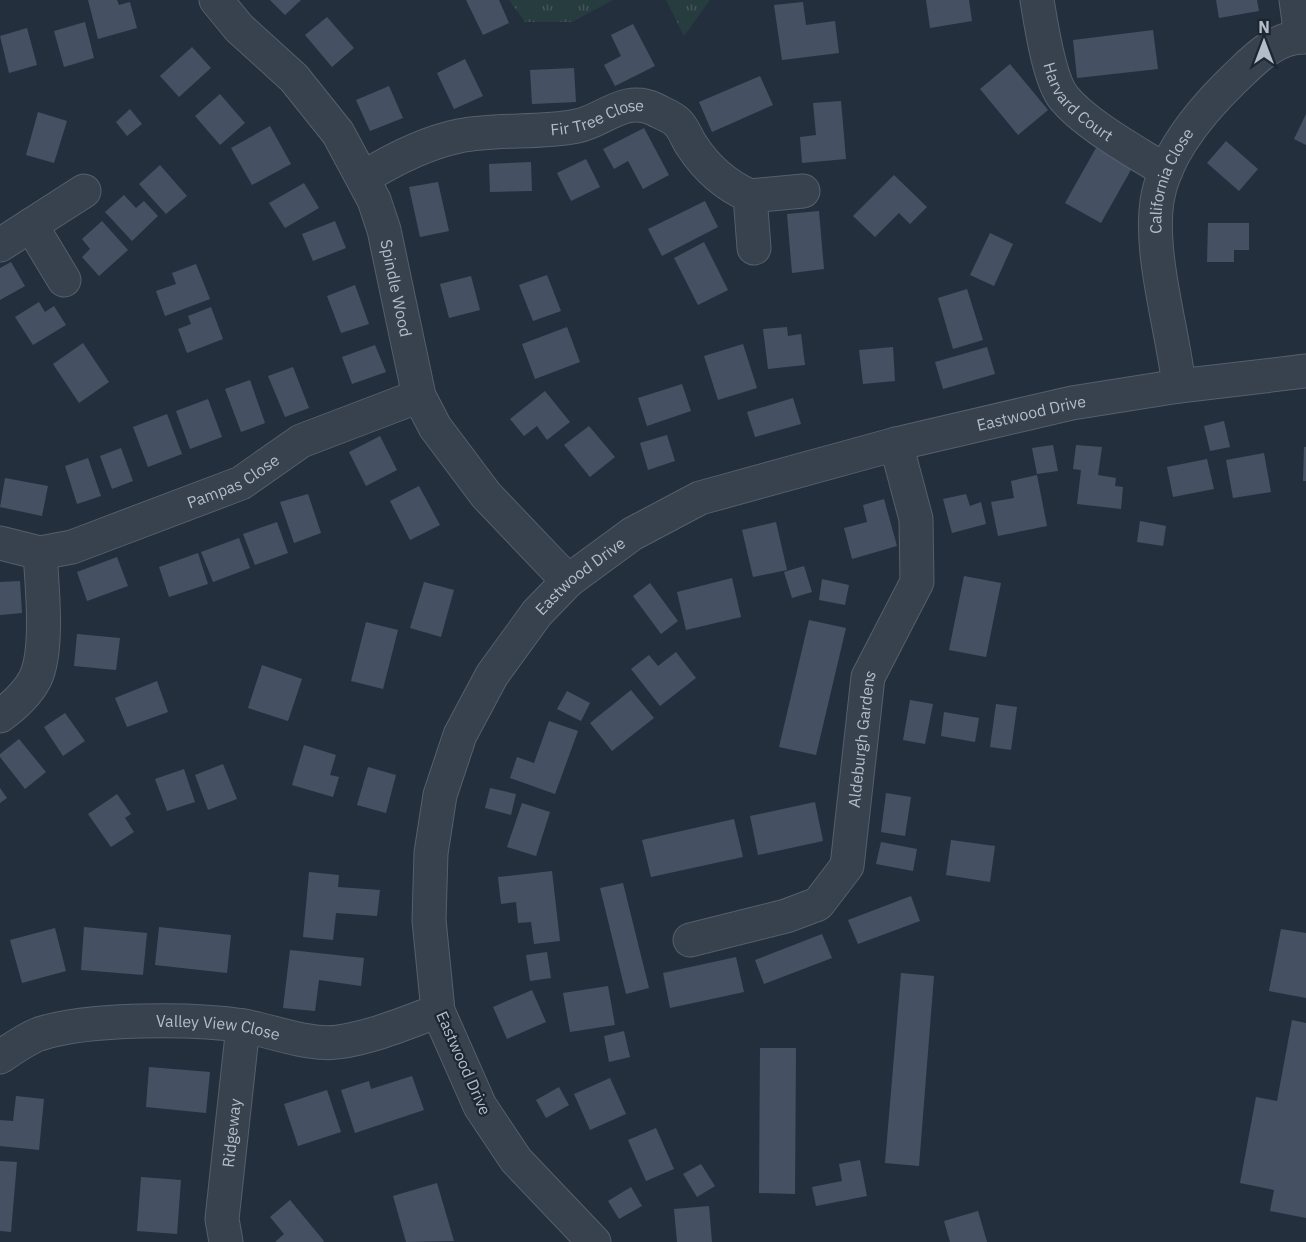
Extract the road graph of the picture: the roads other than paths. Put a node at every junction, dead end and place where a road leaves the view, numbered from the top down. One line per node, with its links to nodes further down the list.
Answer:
1 (216, 0): 6 (street, Spindle Wood)
2 (1037, 0): 5 (street, Harvard Court)
3 (1296, 0): 4 (street)
4 (1303, 37): 5 (street, California Close)
5 (1166, 171): 15 (street, California Close)
6 (363, 178): 9 (street, Fir Tree Close); 16 (street, Spindle Wood)
7 (803, 191): 9 (street)
8 (84, 192): 10 (street)
9 (750, 196): 12 (street)
10 (32, 225): 11 (street); 13 (street)
11 (0, 245)
12 (754, 248)
13 (64, 280)
14 (1306, 371): 15 (street, Eastwood Drive)
15 (1179, 386): 17 (street, Eastwood Drive)
16 (419, 396): 19 (street, Pampas Close); 20 (street, Spindle Wood)
17 (896, 444): 20 (street, Eastwood Drive); 22 (street, Aldeburgh Gardens)
18 (0, 543): 19 (street, Pampas Close)
19 (40, 553): 21 (street)
20 (568, 581): 23 (street, Eastwood Drive)
21 (0, 716)
22 (690, 940)
23 (438, 1011): 24 (street, Valley View Close); 27 (street, Eastwood Drive)
24 (243, 1026): 25 (street, Valley View Close); 26 (street, Ridgeway)
25 (0, 1057)
26 (226, 1242)
27 (594, 1242)

